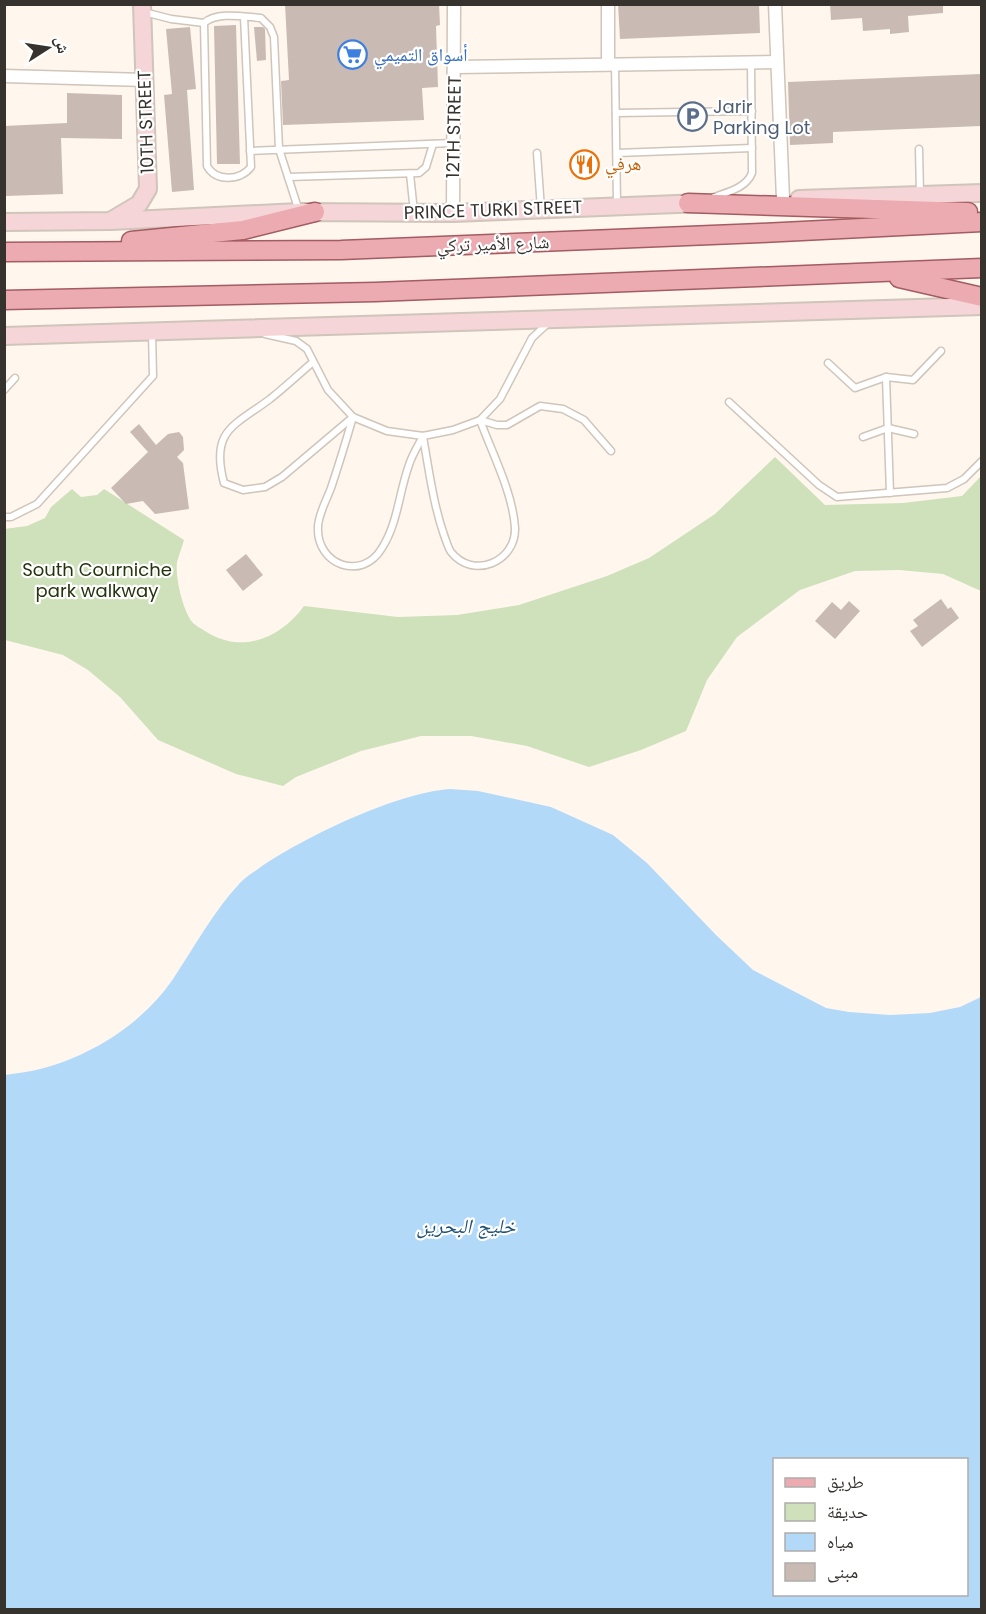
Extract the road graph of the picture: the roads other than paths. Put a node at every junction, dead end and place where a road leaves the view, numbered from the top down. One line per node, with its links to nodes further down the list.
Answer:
1 (454, 4): 10 (street, 12TH STREET)
2 (608, 4): 9 (street)
3 (775, 4): 8 (street)
4 (143, 8): 6 (lane); 12 (street, 10TH STREET)
5 (244, 17): 6 (lane); 18 (lane); 20 (lane)
6 (204, 23): 20 (lane)
7 (751, 62): 8 (street); 9 (street); 13 (lane)
8 (777, 62): 27 (street)
9 (612, 64): 10 (street); 14 (lane)
10 (455, 67): 15 (street, 12TH STREET)
11 (4, 75): 12 (street)
12 (145, 80): 35 (street, 10TH STREET)
13 (752, 111): 14 (lane); 17 (lane)
14 (616, 113): 22 (lane)
15 (454, 143): 16 (lane); 33 (street, 12TH STREET)
16 (433, 144): 18 (lane); 23 (lane)
17 (752, 148): 22 (lane); 28 (lane)
18 (279, 149): 20 (lane); 24 (lane)
19 (919, 149): 26 (lane)
20 (250, 151)
21 (537, 153): 30 (lane)
22 (617, 153): 29 (lane)
23 (410, 174): 24 (lane); 32 (lane)
24 (288, 177): 31 (lane)
25 (981, 193): 26 (street, PRINCE TURKI STREET)
26 (920, 195): 27 (street, PRINCE TURKI STREET)
27 (783, 199): 28 (street, PRINCE TURKI STREET)
28 (694, 203): 29 (street, PRINCE TURKI STREET); 34 (main road)
29 (617, 206): 30 (street, PRINCE TURKI STREET)
30 (541, 210): 33 (street, PRINCE TURKI STREET)
31 (307, 212): 32 (street, PRINCE TURKI STREET); 35 (street, PRINCE TURKI STREET); 38 (main road)
32 (414, 213): 33 (street, PRINCE TURKI STREET)
33 (453, 213)
34 (981, 213)
35 (111, 221): 36 (street, PRINCE TURKI STREET)
36 (4, 222)
37 (981, 222): 38 (main road, شارع الأمير تركي)
38 (8, 252)
39 (981, 268): 40 (main road)
40 (880, 273): 41 (main road); 42 (main road)
41 (981, 297)
42 (4, 300)
43 (981, 306): 44 (street)
44 (552, 319): 45 (street); 56 (lane)
45 (241, 329): 46 (street); 49 (lane)
46 (152, 331): 47 (street); 64 (lane)
47 (4, 336)
48 (942, 351): 51 (lane)
49 (313, 362): 55 (lane); 55 (lane)
50 (828, 363): 51 (lane)
51 (885, 377): 57 (lane)
52 (15, 378): 53 (lane)
53 (4, 390)
54 (729, 402): 63 (lane)
55 (353, 417): 59 (lane); 59 (lane)
56 (480, 420): 59 (lane); 59 (lane); 61 (lane)
57 (888, 428): 58 (lane); 60 (lane); 63 (lane)
58 (914, 434)
59 (423, 436)
60 (863, 437)
61 (611, 451)
62 (981, 461): 63 (lane)
63 (890, 493)
64 (4, 517)

